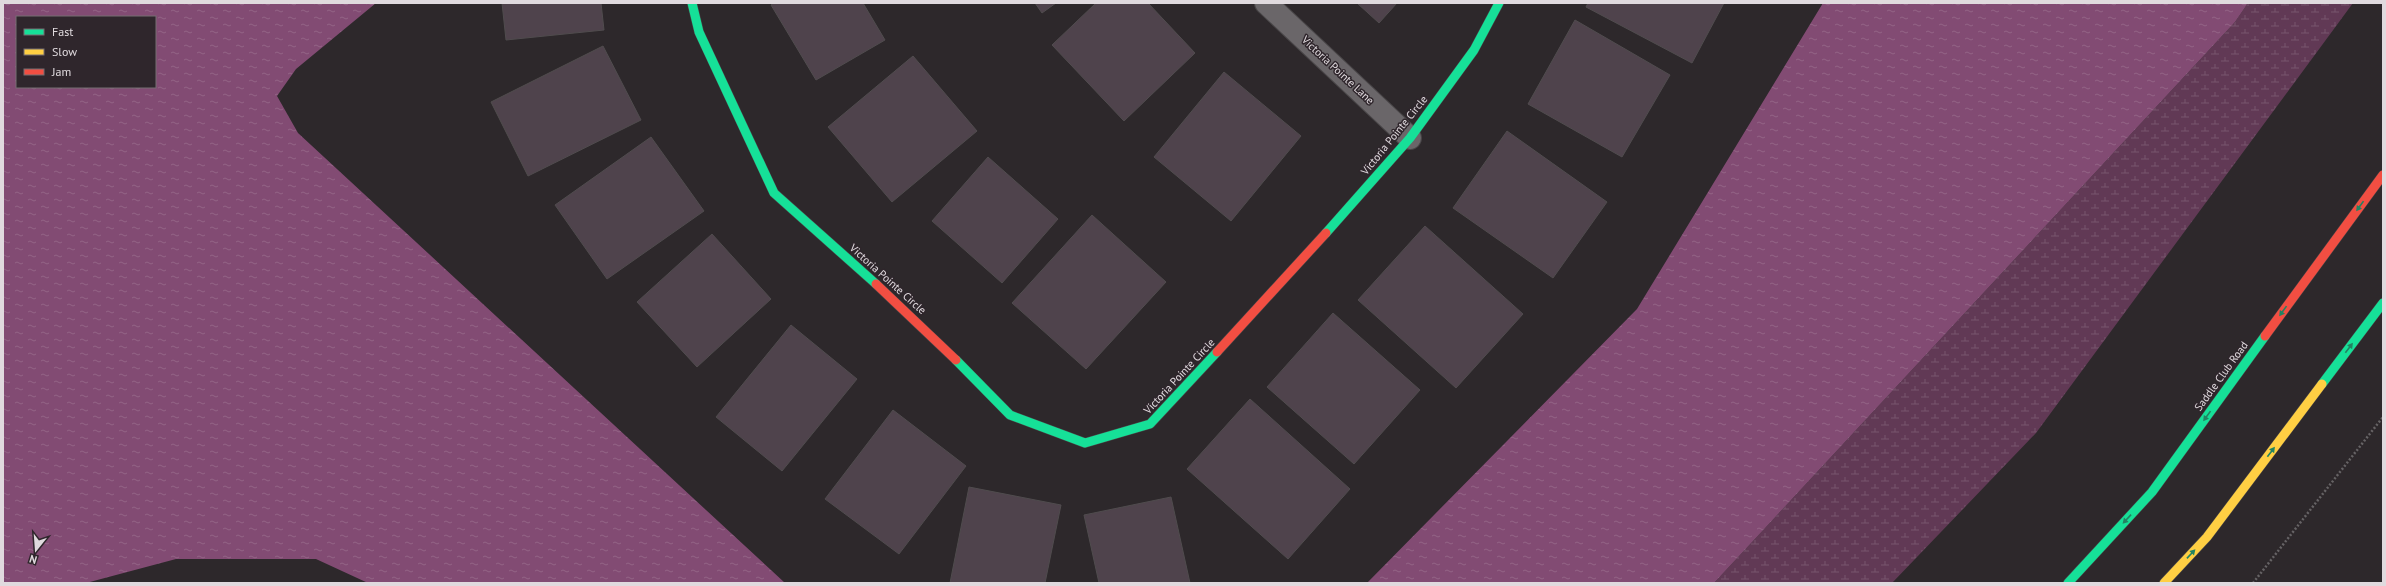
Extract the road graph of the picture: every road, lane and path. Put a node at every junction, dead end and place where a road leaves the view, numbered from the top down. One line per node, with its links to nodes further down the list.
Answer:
1 (692, 3): 4 (street, Victoria Pointe Circle)
2 (1266, 3): 4 (street, Victoria Pointe Lane)
3 (1499, 3): 4 (street, Victoria Pointe Circle)
4 (1410, 138)
5 (2383, 175): 8 (street, Saddle Club Road, one-way to 8)
6 (2383, 303): 9 (street, one-way to 6)
7 (2383, 417): 10 (path)
8 (2068, 583)
9 (2164, 583)
10 (2254, 583)

